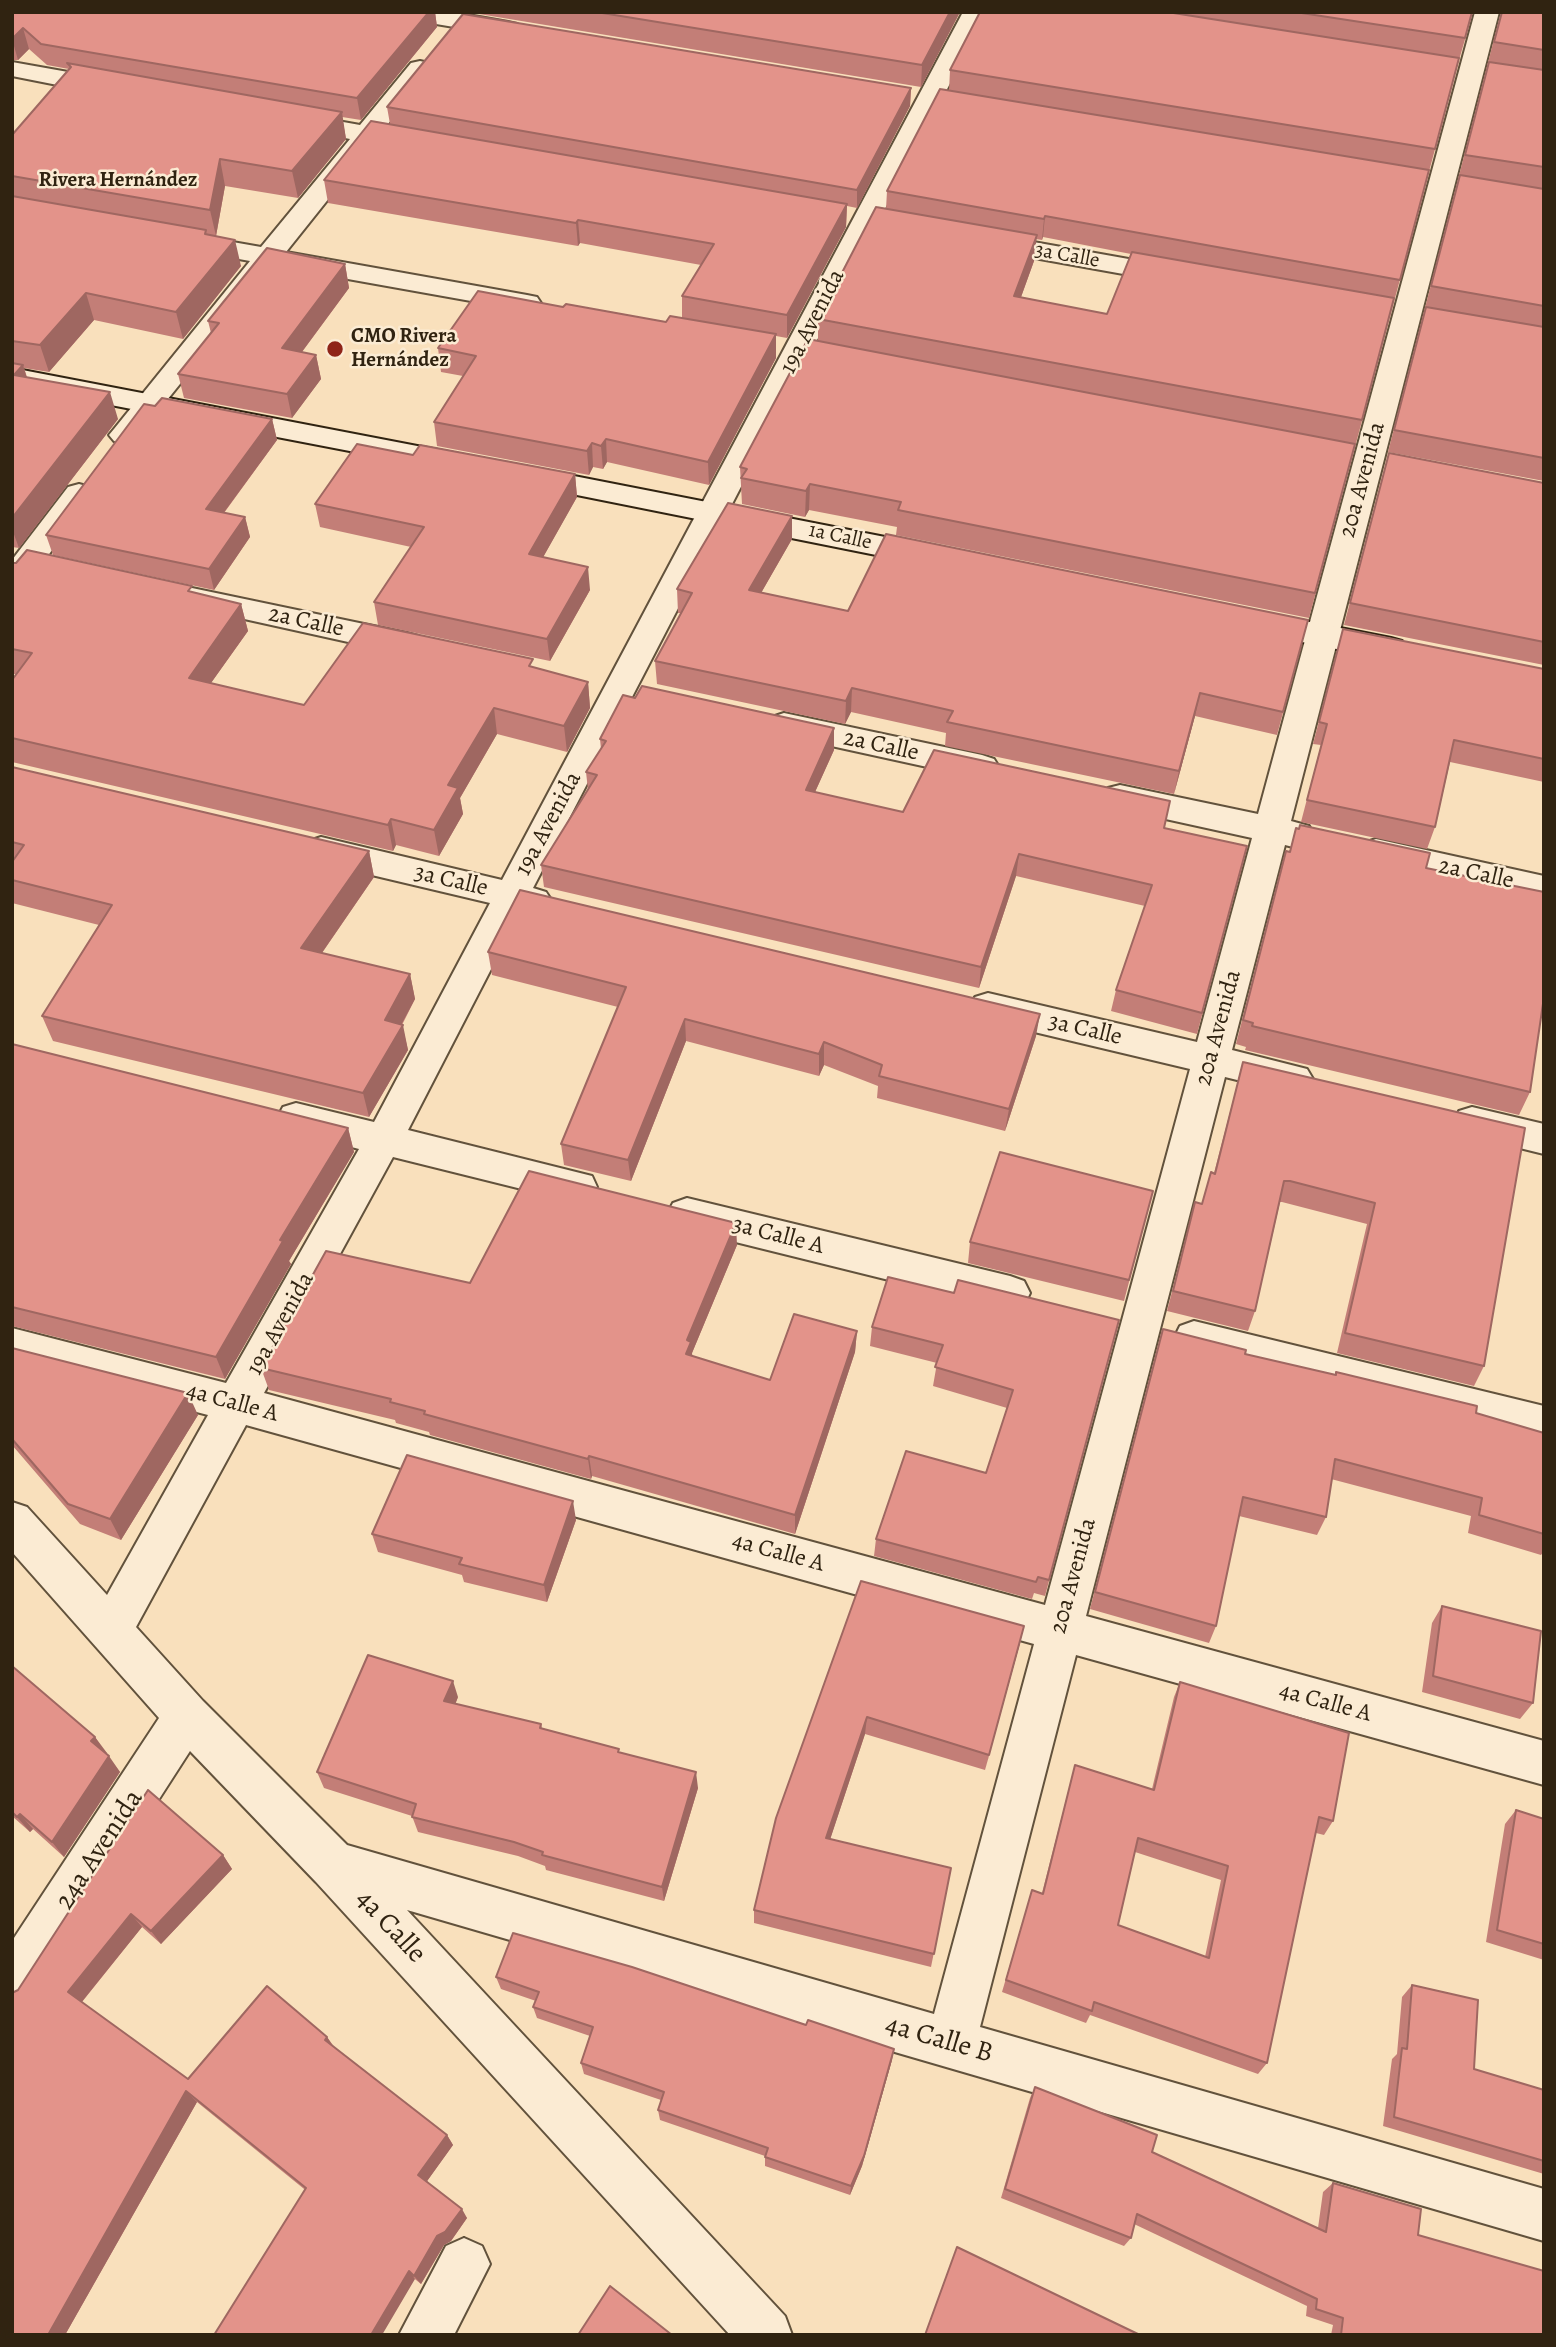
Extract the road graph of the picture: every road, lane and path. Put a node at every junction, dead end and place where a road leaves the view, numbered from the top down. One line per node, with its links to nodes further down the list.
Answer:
1 (406, 12): 4 (street)
2 (975, 12): 18 (street, 19a Avenida)
3 (1487, 12): 23 (street, 20a Avenida)
4 (449, 32): 5 (street); 9 (street)
5 (538, 34)
6 (12, 69): 7 (street)
7 (135, 92)
8 (271, 117): 9 (street)
9 (366, 134): 10 (street); 13 (street)
10 (434, 146)
11 (160, 237): 13 (street)
12 (961, 237): 14 (street, 3a Calle)
13 (267, 257): 15 (street); 17 (street)
14 (1204, 280)
15 (553, 307)
16 (12, 377): 17 (street, 1a Calle)
17 (148, 404): 18 (street, 1a Calle); 20 (street)
18 (715, 511): 19 (street, 1a Calle); 32 (street, 19a Avenida)
19 (958, 561)
20 (27, 568)
21 (162, 591): 24 (street, 2a Calle)
22 (1228, 616): 23 (street)
23 (1322, 636): 25 (street); 29 (street, 20a Avenida)
24 (432, 649)
25 (1413, 653)
26 (757, 719): 27 (street, 2a Calle)
27 (1014, 774)
28 (1096, 792): 29 (street, 2a Calle)
29 (1272, 830): 31 (street, 2a Calle); 35 (street, 20a Avenida)
30 (296, 844): 32 (street, 3a Calle)
31 (1544, 889)
32 (512, 895): 33 (street, 3a Calle); 39 (street, 19a Avenida)
33 (565, 908)
34 (955, 999): 35 (street, 3a Calle)
35 (1210, 1059): 36 (street, 3a Calle); 45 (street, 20a Avenida)
36 (1330, 1088)
37 (264, 1110): 39 (street)
38 (1437, 1113): 40 (street)
39 (384, 1139): 41 (street); 47 (street, 19a Avenida)
40 (1544, 1139)
41 (613, 1196)
42 (654, 1206): 43 (street, 3a Calle A)
43 (1046, 1302)
44 (1100, 1315): 45 (street)
45 (1140, 1325): 48 (street); 51 (street, 20a Avenida)
46 (12, 1346): 47 (street, 4a Calle A)
47 (236, 1404): 50 (street, 19a Avenida); 51 (street, 4a Calle A)
48 (1544, 1424)
49 (12, 1521): 50 (street, 4a Calle)
50 (111, 1629): 52 (street, 4a Calle)
51 (1060, 1631): 53 (street, 4a Calle A); 56 (street, 20a Avenida)
52 (187, 1716): 54 (street, 4a Calle); 55 (street, 24a Avenida)
53 (1544, 1763)
54 (333, 1866): 56 (street, 4a Calle B); 60 (street, 4a Calle)
55 (12, 1984)
56 (951, 2044): 57 (street, 4a Calle B)
57 (1544, 2215)
58 (464, 2264): 59 (street)
59 (425, 2335)
60 (766, 2335)

